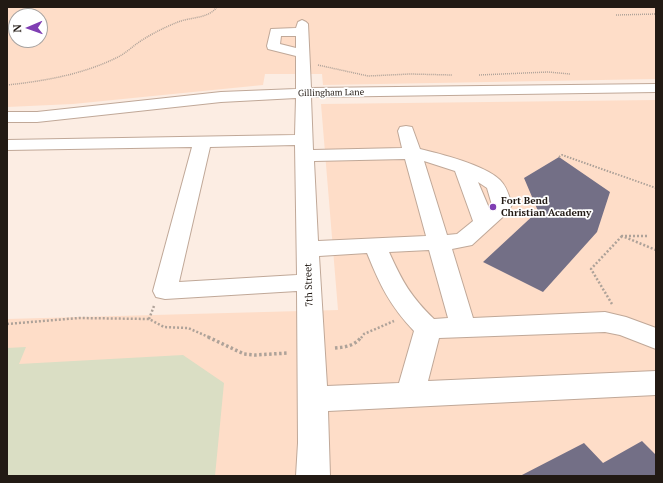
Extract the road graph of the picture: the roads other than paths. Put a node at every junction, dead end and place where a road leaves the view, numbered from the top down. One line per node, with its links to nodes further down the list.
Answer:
1 (302, 57): 1 (street, 7th Street); 3 (street, 7th Street)
2 (656, 88): 3 (street, Gillingham Lane)
3 (303, 93): 4 (street, Gillingham Lane); 8 (street, 7th Street)
4 (7, 118)
5 (406, 131): 9 (street)
6 (202, 142): 7 (street); 8 (street); 13 (street)
7 (7, 145)
8 (304, 148): 9 (street); 12 (street, 7th Street)
9 (412, 153): 10 (street); 10 (street)
10 (439, 244): 11 (street); 15 (street)
11 (375, 246): 12 (street); 14 (street)
12 (308, 249): 13 (street, 7th Street)
13 (309, 282): 19 (street, 7th Street)
14 (420, 321): 15 (street); 18 (street)
15 (463, 327): 16 (street)
16 (656, 339)
17 (656, 383): 18 (street)
18 (410, 394): 19 (street)
19 (313, 399): 20 (street, 7th Street)
20 (313, 476)

